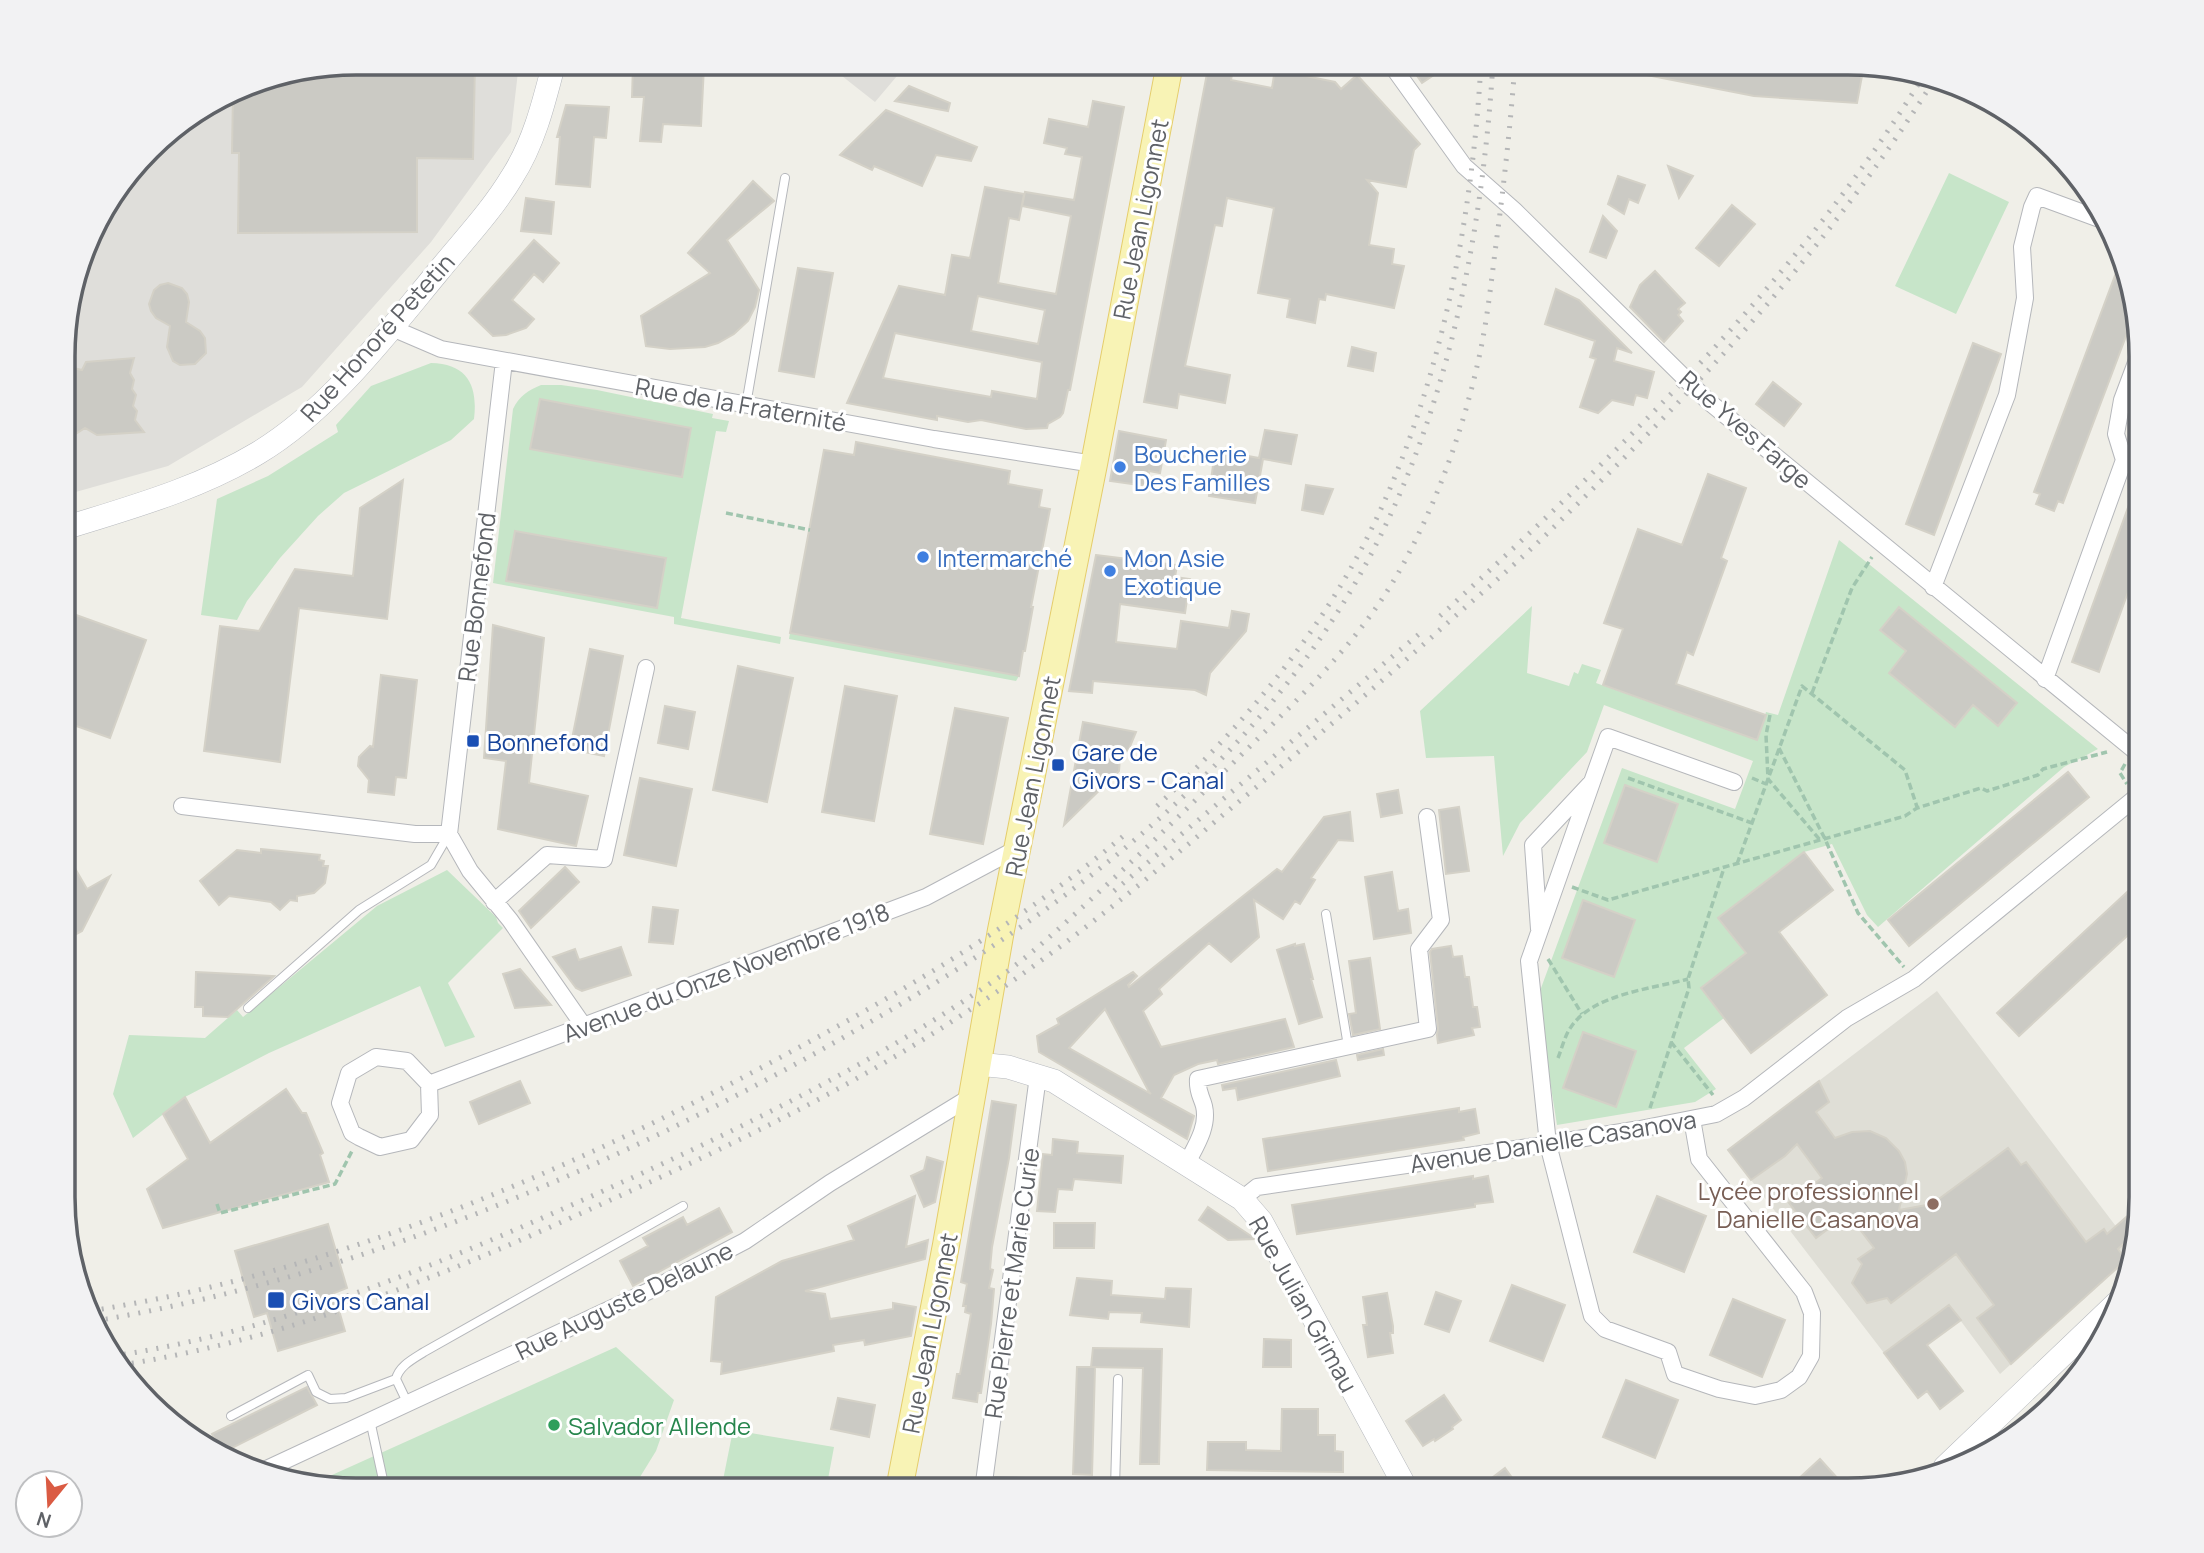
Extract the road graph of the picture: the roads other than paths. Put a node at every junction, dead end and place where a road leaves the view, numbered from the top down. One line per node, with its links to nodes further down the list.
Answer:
1 (551, 75): 6 (street, Rue Honoré Petetin)
2 (1168, 75): 12 (main road, Rue Jean Ligonnet)
3 (1399, 75): 14 (street, Rue Yves Farge)
4 (785, 178): 9 (lane)
5 (2091, 216): 14 (street)
6 (392, 328): 7 (street, Rue de la Fraternité); 13 (street, Rue Honoré Petetin)
7 (504, 361): 9 (street, Rue de la Fraternité); 23 (street, Rue Bonnefond)
8 (2129, 381): 10 (street)
9 (746, 405): 12 (street, Rue de la Fraternité)
10 (2124, 460): 11 (street); 16 (street)
11 (2129, 462)
12 (1094, 464): 24 (main road, Rue Jean Ligonnet)
13 (75, 525)
14 (1933, 587): 16 (street, Rue Yves Farge)
15 (646, 668): 25 (street)
16 (2045, 679): 17 (street, Rue Yves Farge)
17 (2129, 746)
18 (1592, 782): 19 (street); 27 (street); 27 (street)
19 (1734, 782)
20 (2129, 803): 35 (street, Avenue Danielle Casanova)
21 (181, 806): 23 (street)
22 (1427, 817): 30 (street)
23 (449, 834): 25 (street); 28 (lane)
24 (1018, 848): 29 (street, Avenue du Onze Novembre 1918); 31 (main road, Rue Jean Ligonnet)
25 (494, 901): 29 (street)
26 (1326, 914): 30 (lane)
27 (1538, 934): 36 (street)
28 (248, 1008)
29 (583, 1025): 33 (street, Avenue du Onze Novembre 1918)
30 (1348, 1046): 37 (street)
31 (977, 1064): 32 (street, Rue Julian Grimau); 34 (main road, Rue Jean Ligonnet)
32 (1038, 1076): 37 (street, Rue Julian Grimau); 51 (street, Rue Pierre et Marie Curie)
33 (429, 1084): 33 (street)
34 (972, 1096): 43 (street, Rue Auguste Delaune); 50 (main road, Rue Jean Ligonnet)
35 (1692, 1119): 36 (street, Avenue Danielle Casanova); 36 (street)
36 (1548, 1144): 38 (street, Avenue Danielle Casanova)
37 (1186, 1165): 38 (street, Rue Julian Grimau)
38 (1242, 1199): 53 (street, Rue Julian Grimau)
39 (683, 1206): 42 (lane)
40 (2095, 1330): 46 (street)
41 (1118, 1378): 52 (lane)
42 (396, 1380): 43 (lane); 44 (lane)
43 (407, 1402): 45 (street, Rue Auguste Delaune)
44 (231, 1416)
45 (370, 1420): 48 (street, Rue Auguste Delaune); 49 (lane)
46 (1991, 1436): 47 (street)
47 (1971, 1449)
48 (274, 1465)
49 (383, 1478)
50 (902, 1478)
51 (984, 1478)
52 (1115, 1478)
53 (1400, 1478)

